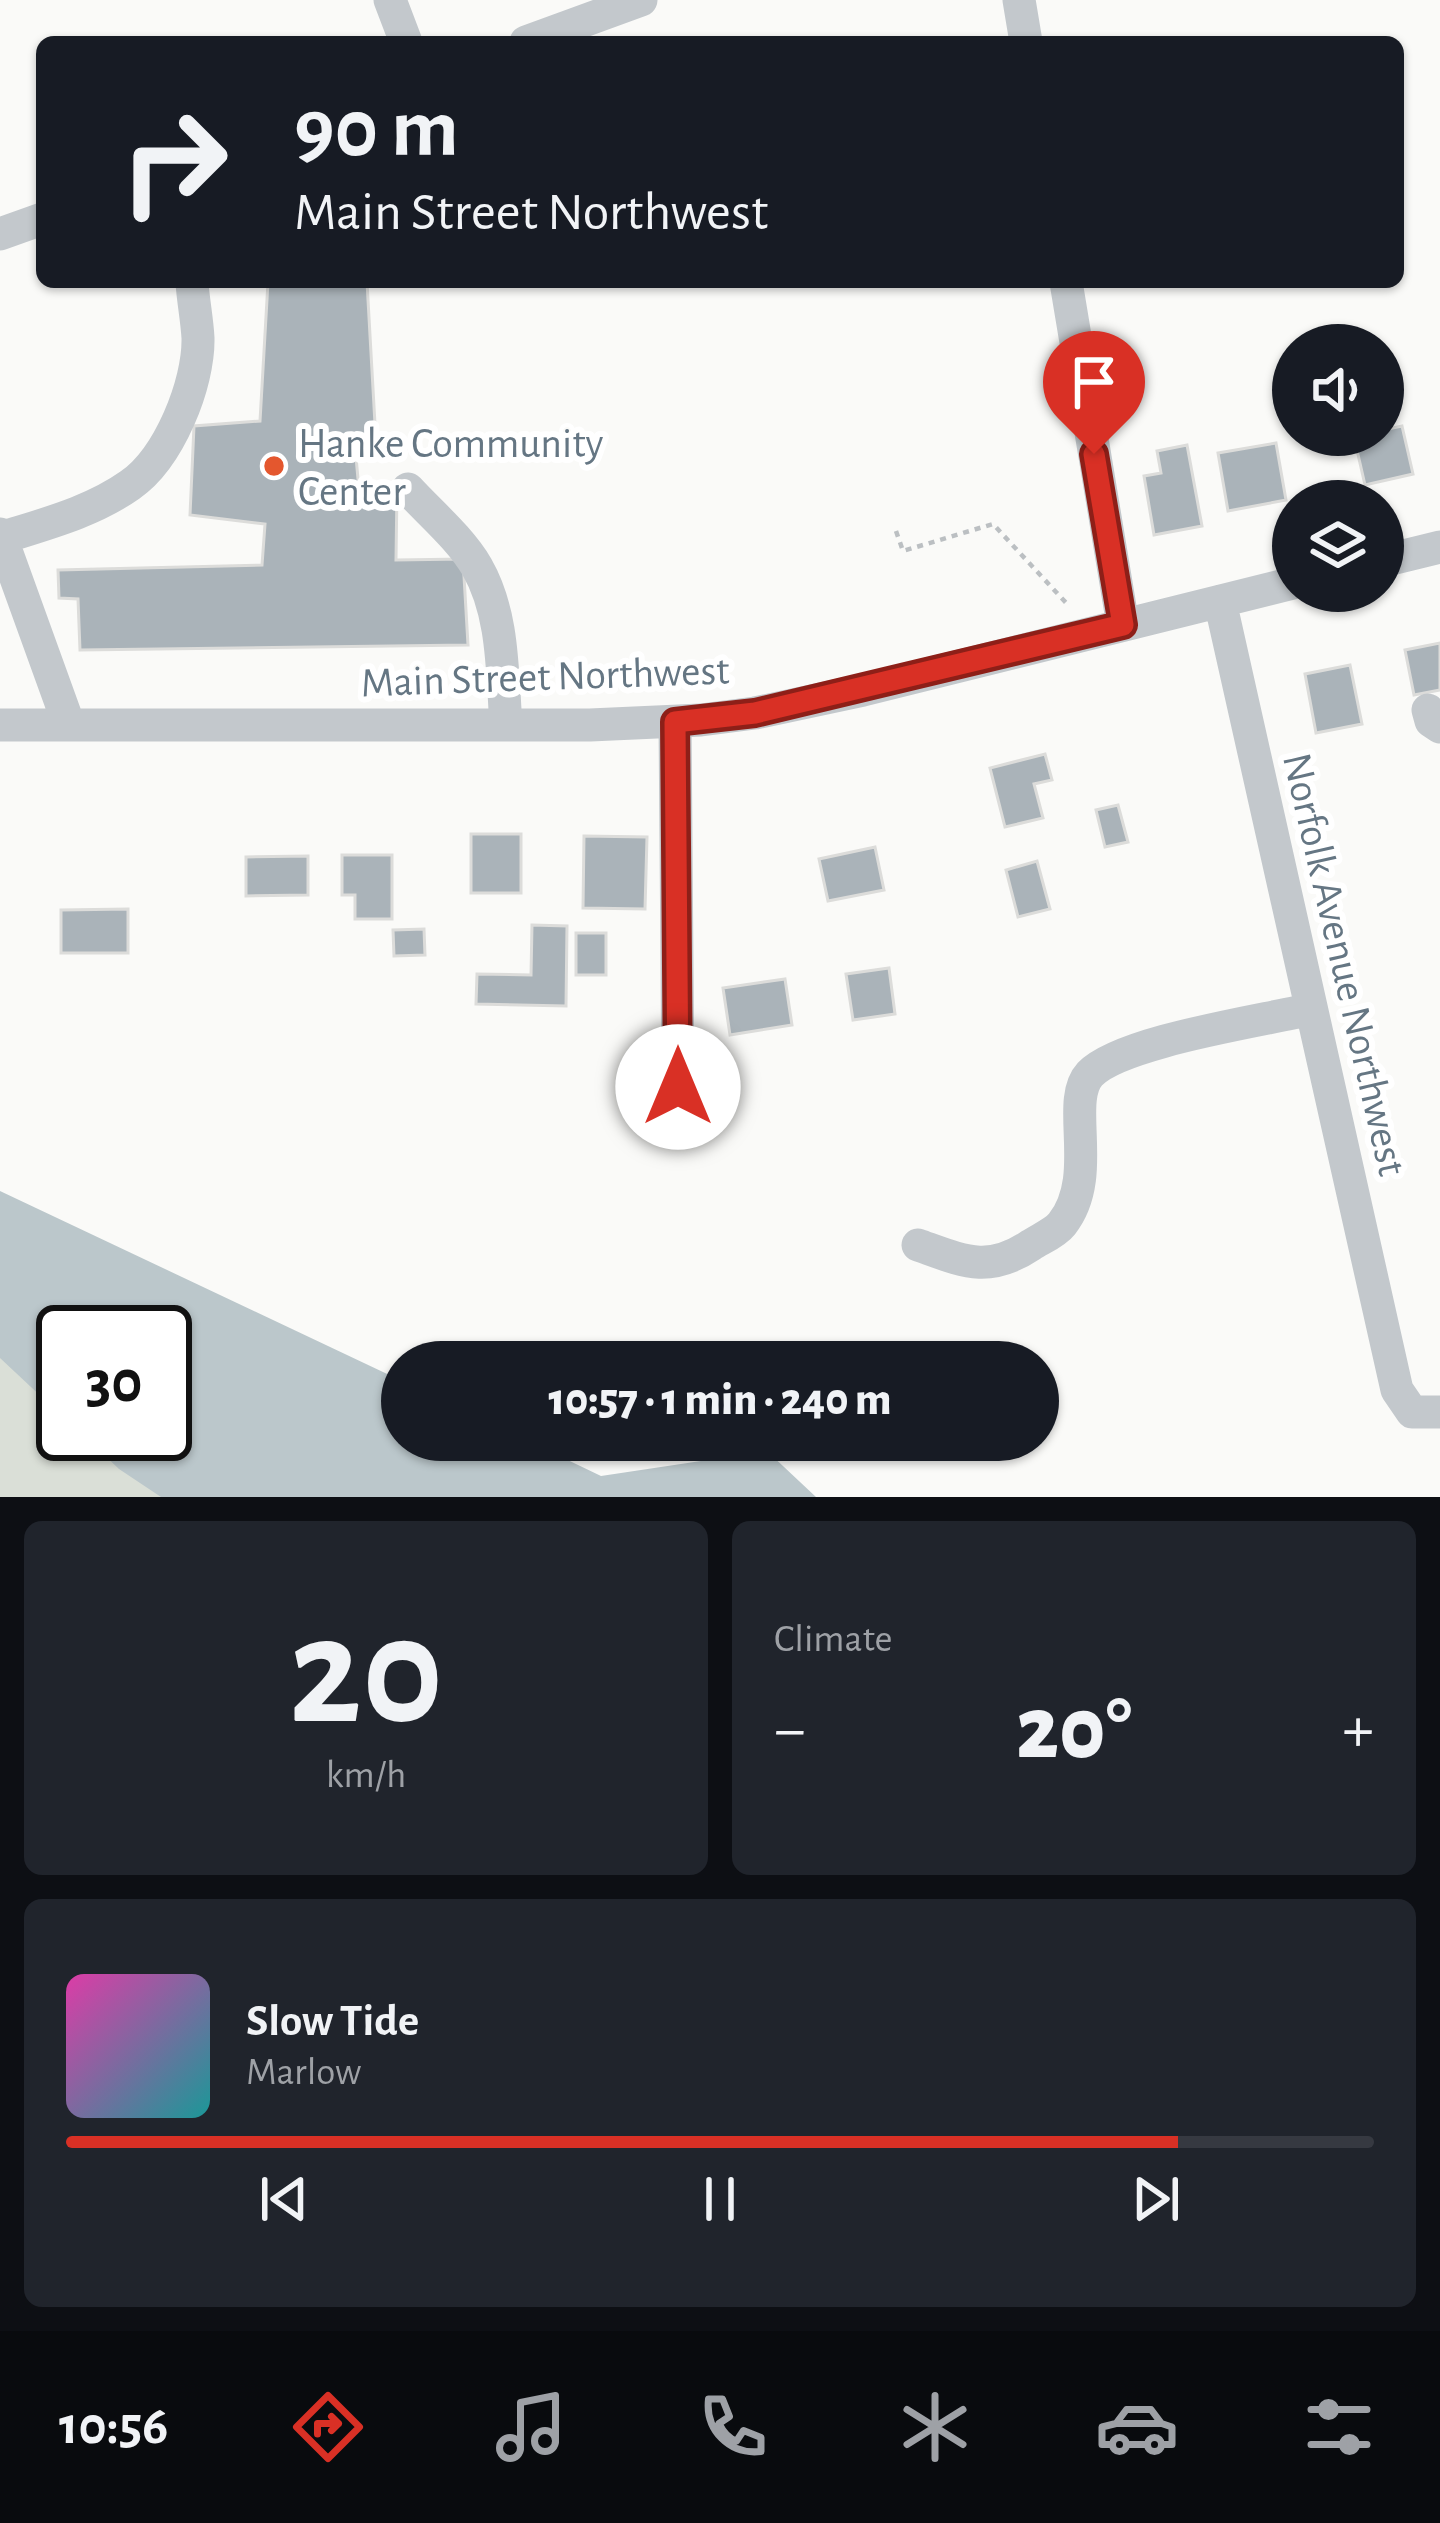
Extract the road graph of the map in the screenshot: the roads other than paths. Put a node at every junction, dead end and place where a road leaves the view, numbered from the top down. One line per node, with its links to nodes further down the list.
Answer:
1 (390, 0): 4 (street)
2 (641, 0): 5 (street)
3 (1019, 0): 6 (street)
4 (404, 36)
5 (542, 36)
6 (1025, 36)
7 (36, 221): 8 (street)
8 (0, 235)
9 (193, 288): 12 (street)
10 (1067, 288): 17 (street)
11 (408, 489): 21 (street)
12 (1, 537): 20 (street)
13 (1440, 547): 14 (street)
14 (1404, 556)
15 (1272, 588): 16 (street, Main Street Northwest)
16 (1220, 601): 17 (street, Main Street Northwest); 22 (street, Norfolk Avenue Northwest)
17 (1108, 629): 18 (street, Main Street Northwest)
18 (675, 722): 21 (street, Main Street Northwest); 23 (street)
19 (0, 725): 20 (street, Main Street Northwest)
20 (69, 725): 21 (street, Main Street Northwest)
21 (506, 725)
22 (1311, 1009): 24 (street); 25 (street, Norfolk Avenue Northwest)
23 (678, 1087)
24 (918, 1245)
25 (1426, 1412)

